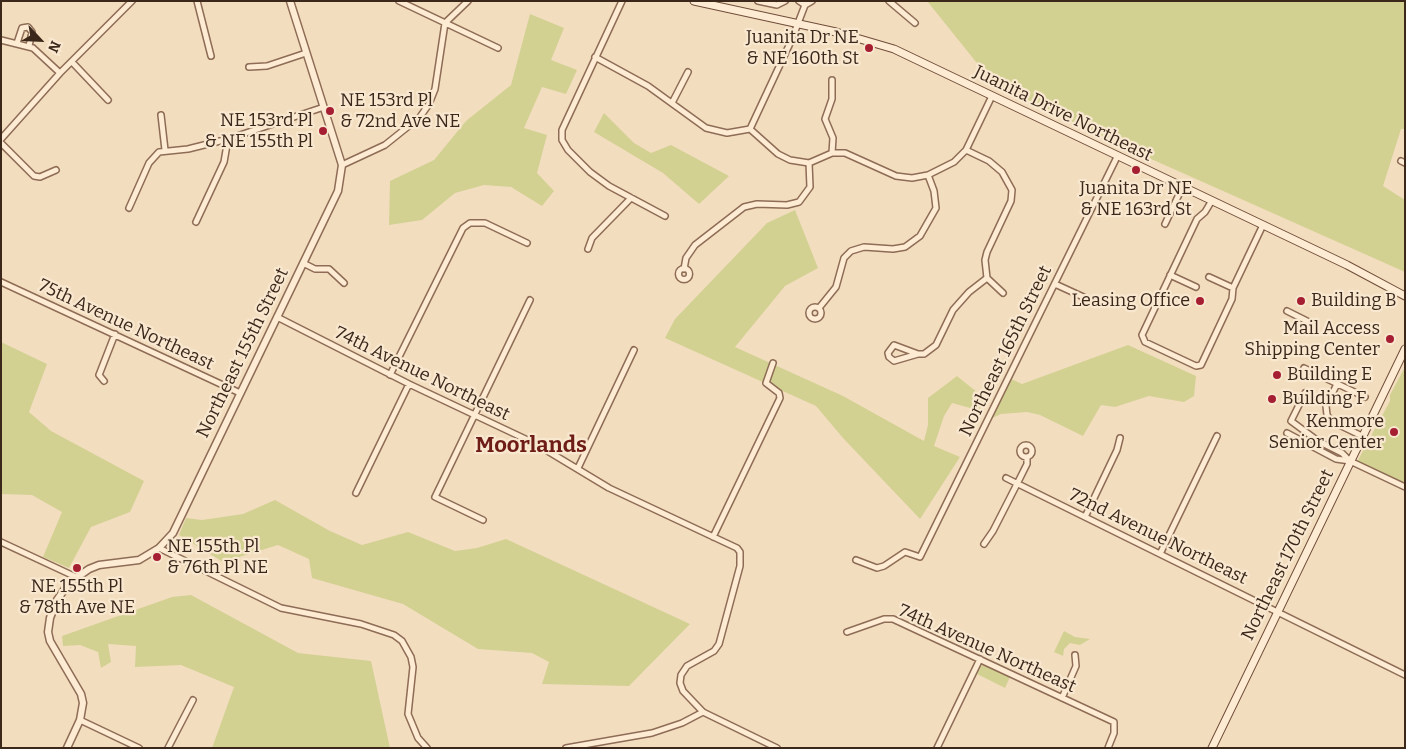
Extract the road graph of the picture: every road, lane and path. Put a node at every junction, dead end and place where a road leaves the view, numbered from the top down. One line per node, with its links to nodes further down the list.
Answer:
1 (132, 1): 24 (street)
2 (197, 1): 22 (street)
3 (290, 1): 21 (street)
4 (399, 1): 14 (street)
5 (468, 1): 14 (street)
6 (622, 1): 23 (street)
7 (694, 1): 16 (main road, Juanita Drive Northeast)
8 (758, 1): 9 (street)
9 (785, 1)
10 (799, 1): 13 (street)
11 (812, 1): 13 (street)
12 (889, 1): 15 (street)
13 (805, 5): 16 (street)
14 (445, 23): 20 (street); 42 (street)
15 (915, 23)
16 (798, 24): 29 (main road, Juanita Drive Northeast); 34 (street)
17 (1, 40): 18 (street)
18 (17, 43): 19 (street); 19 (street)
19 (28, 46): 27 (street)
20 (498, 48)
21 (306, 53): 25 (street); 32 (street)
22 (211, 56)
23 (595, 57): 31 (street); 46 (street)
24 (72, 62): 27 (street); 30 (street)
25 (249, 67)
26 (688, 72): 31 (street)
27 (60, 73): 36 (street)
28 (832, 80): 39 (street)
29 (992, 96): 38 (street); 40 (main road, Juanita Drive Northeast)
30 (108, 100)
31 (672, 104): 34 (street)
32 (324, 107): 35 (street); 42 (street)
33 (161, 115): 37 (street)
34 (750, 129): 41 (street)
35 (228, 139): 37 (street); 50 (street)
36 (1, 141): 43 (street)
37 (165, 150): 48 (street)
38 (966, 150): 44 (street); 59 (street)
39 (832, 153): 41 (street); 44 (street)
40 (1117, 157): 45 (main road, Juanita Drive Northeast); 62 (street, Northeast 165th Street)
41 (809, 163): 56 (street)
42 (342, 166): 55 (street, Northeast 155th Street)
43 (56, 170)
44 (928, 175): 69 (street)
45 (1182, 188): 47 (main road, Juanita Drive Northeast); 51 (street)
46 (631, 198): 49 (street); 54 (street)
47 (1211, 202): 52 (main road, Juanita Drive Northeast); 57 (street)
48 (129, 208)
49 (664, 216)
50 (196, 222)
51 (1165, 224)
52 (1262, 227): 64 (street); 66 (main road, Juanita Drive Northeast)
53 (527, 242): 79 (street)
54 (588, 249)
55 (303, 263): 61 (street); 71 (street, Northeast 155th Street)
56 (684, 269)
57 (1170, 275): 63 (street); 64 (street)
58 (1208, 277): 64 (street)
59 (987, 278): 65 (street); 76 (street)
60 (1, 282): 73 (street, 75th Avenue Northeast)
61 (344, 283)
62 (1055, 284): 68 (street); 105 (street, Northeast 165th Street)
63 (1196, 287)
64 (1233, 288)
65 (1003, 293)
66 (1405, 296)
67 (530, 300): 86 (street)
68 (1102, 301)
69 (820, 308)
70 (1286, 311): 72 (street)
71 (276, 317): 79 (street, 74th Avenue Northeast); 84 (street, Northeast 155th Street)
72 (1313, 324)
73 (116, 334): 80 (street); 84 (street, 75th Avenue Northeast)
74 (1405, 349): 89 (main road, Northeast 170th Street)
75 (634, 350): 93 (street)
76 (918, 354): 76 (street)
77 (773, 363): 100 (street)
78 (1304, 368): 82 (street)
79 (390, 374): 81 (street, 74th Avenue Northeast)
80 (104, 381)
81 (409, 384): 86 (street, 74th Avenue Northeast); 97 (street)
82 (1337, 384): 85 (street); 89 (street)
83 (1305, 392): 92 (street)
84 (240, 393): 103 (street, Northeast 155th Street)
85 (1364, 397)
86 (473, 414): 93 (street, 74th Avenue Northeast); 99 (street)
87 (1286, 433): 92 (street)
88 (1217, 436): 104 (street)
89 (1362, 436): 92 (main road, Northeast 170th Street)
90 (1120, 438): 98 (street)
91 (1027, 458): 95 (street)
92 (1350, 461): 96 (street); 107 (main road, Northeast 170th Street)
93 (578, 468): 100 (street, 74th Avenue Northeast)
94 (1006, 478): 95 (street, 72nd Avenue Northeast)
95 (1017, 484): 98 (street, 72nd Avenue Northeast); 102 (street)
96 (1405, 488)
97 (356, 493)
98 (1085, 517): 104 (street, 72nd Avenue Northeast)
99 (483, 520)
100 (713, 537): 114 (street, 74th Avenue Northeast)
101 (1, 542): 106 (street)
102 (984, 544)
103 (159, 548): 106 (street); 119 (street)
104 (1160, 554): 107 (street, 72nd Avenue Northeast)
105 (856, 560)
106 (76, 577): 115 (street)
107 (1278, 612): 111 (street, 72nd Avenue Northeast); 124 (main road, Northeast 170th Street)
108 (847, 632): 110 (street, 74th Avenue Northeast)
109 (1075, 655): 112 (street)
110 (980, 659): 112 (street, 74th Avenue Northeast); 122 (street)
111 (1405, 675)
112 (1062, 698): 123 (street, 74th Avenue Northeast)
113 (192, 700): 118 (street)
114 (703, 712): 120 (street); 121 (street)
115 (80, 720): 116 (street); 117 (street)
116 (67, 748)
117 (139, 748)
118 (168, 748)
119 (428, 748)
120 (566, 748)
121 (777, 748)
122 (937, 748)
123 (1108, 748)
124 (1212, 748)

